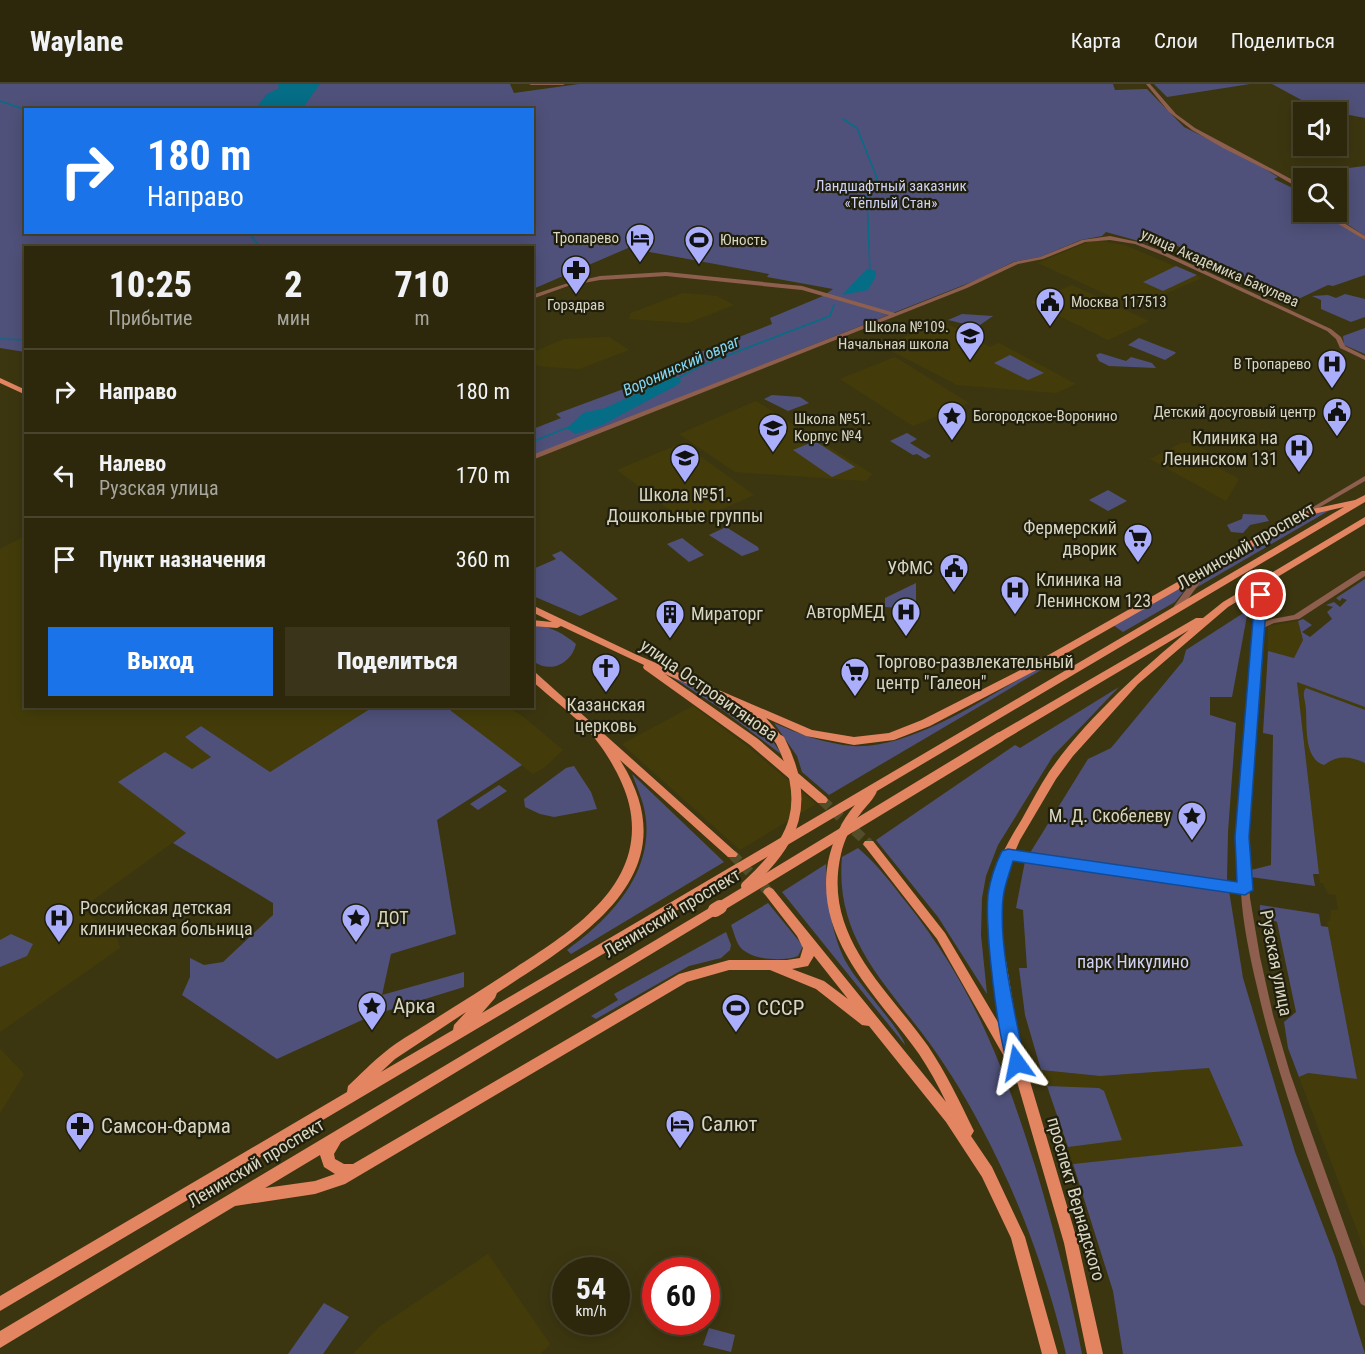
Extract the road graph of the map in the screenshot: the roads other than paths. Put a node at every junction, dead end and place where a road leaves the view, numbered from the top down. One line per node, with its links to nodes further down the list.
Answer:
1 (531, 84): 2 (street)
2 (563, 84)
3 (1149, 84): 4 (street)
4 (1293, 183)
5 (1340, 222): 6 (street)
6 (1365, 238)
7 (534, 296): 8 (street)
8 (893, 314): 9 (street, улица Академика Бакулева); 12 (street, улица Академика Бакулева)
9 (1365, 358)
10 (0, 380): 11 (main road)
11 (24, 392)
12 (534, 457)
13 (1365, 478): 15 (street)
14 (1364, 499): 15 (main road); 22 (main road, Ленинский проспект)
15 (1306, 513): 17 (main road)
16 (1365, 520): 19 (main road, Ленинский проспект)
17 (1206, 570): 22 (street); 28 (main road)
18 (1365, 573): 24 (street)
19 (1263, 581): 20 (main road, Ленинский проспект); 24 (street, Рузская улица)
20 (1226, 604): 34 (main road, проспект Вернадского); 37 (main road, Ленинский проспект, bridge)
21 (534, 609): 25 (main road, улица Островитянова)
22 (1177, 609): 30 (main road, Ленинский проспект)
23 (534, 622): 25 (main road)
24 (1259, 627): 35 (street, Рузская улица)
25 (577, 630): 26 (main road, улица Островитянова)
26 (632, 656): 28 (main road); 31 (main road, улица Островитянова)
27 (534, 677): 29 (main road)
28 (734, 700): 37 (main road, bridge)
29 (594, 730): 33 (main road); 40 (main road)
30 (884, 781): 41 (main road, Ленинский проспект); 47 (main road)
31 (822, 800)
32 (869, 844): 43 (main road)
33 (732, 854)
34 (1008, 855): 35 (street); 43 (main road, проспект Вернадского)
35 (1245, 890): 49 (street, Рузская улица)
36 (769, 892): 38 (main road)
37 (715, 910): 45 (main road, Ленинский проспект)
38 (801, 930): 39 (main road); 42 (main road)
39 (762, 964): 42 (main road); 46 (main road)
40 (499, 985): 41 (main road); 44 (main road)
41 (452, 1037): 44 (main road, Ленинский проспект)
42 (885, 1037): 47 (main road)
43 (1020, 1076): 53 (main road, проспект Вернадского)
44 (336, 1106): 50 (main road, Ленинский проспект)
45 (340, 1135): 46 (main road); 48 (main road, Ленинский проспект)
46 (360, 1168): 48 (main road)
47 (987, 1172): 52 (main road)
48 (224, 1204): 51 (main road, Ленинский проспект)
49 (1365, 1300)
50 (0, 1304)
51 (0, 1340)
52 (1050, 1354)
53 (1095, 1354)

